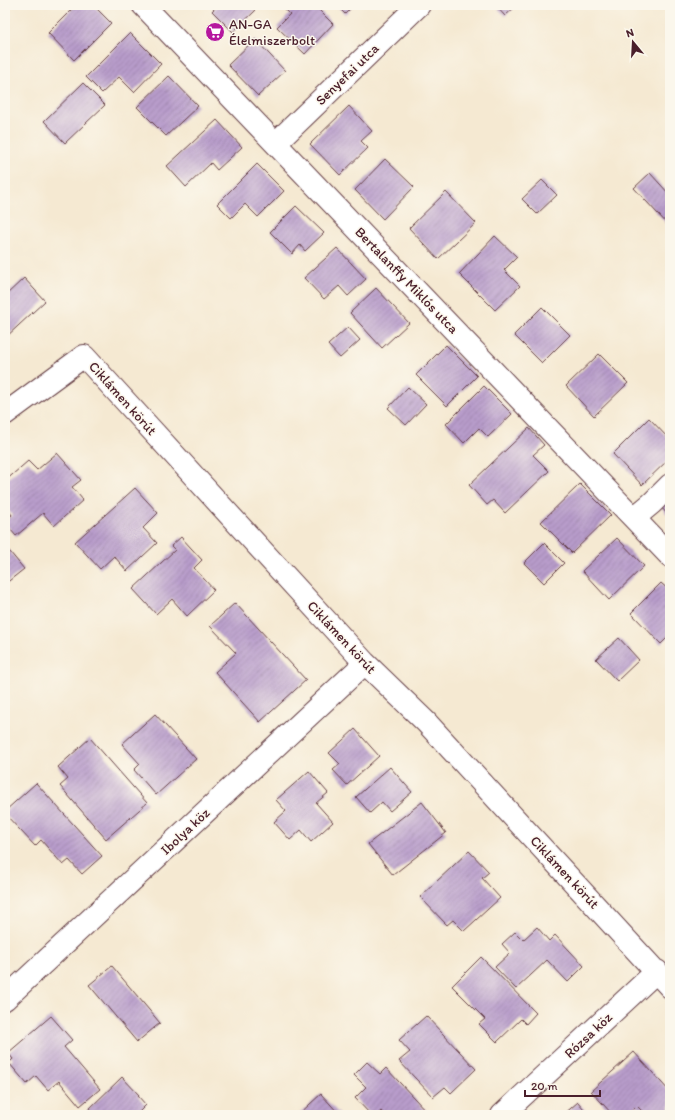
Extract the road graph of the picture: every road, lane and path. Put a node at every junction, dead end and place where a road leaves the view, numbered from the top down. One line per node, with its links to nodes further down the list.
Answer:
1 (143, 5): 3 (street, Bertalanffy Miklós utca)
2 (419, 5): 3 (street, Senyefai utca)
3 (276, 143): 6 (street, Bertalanffy Miklós utca)
4 (5, 414): 8 (street, Ciklámen körút)
5 (670, 485): 6 (street)
6 (634, 518): 7 (street, Bertalanffy Miklós utca)
7 (670, 556)
8 (365, 663): 9 (street, Ciklámen körút); 10 (street, Ibolya köz)
9 (663, 979): 11 (street, Rózsa köz)
10 (5, 999)
11 (502, 1115)

